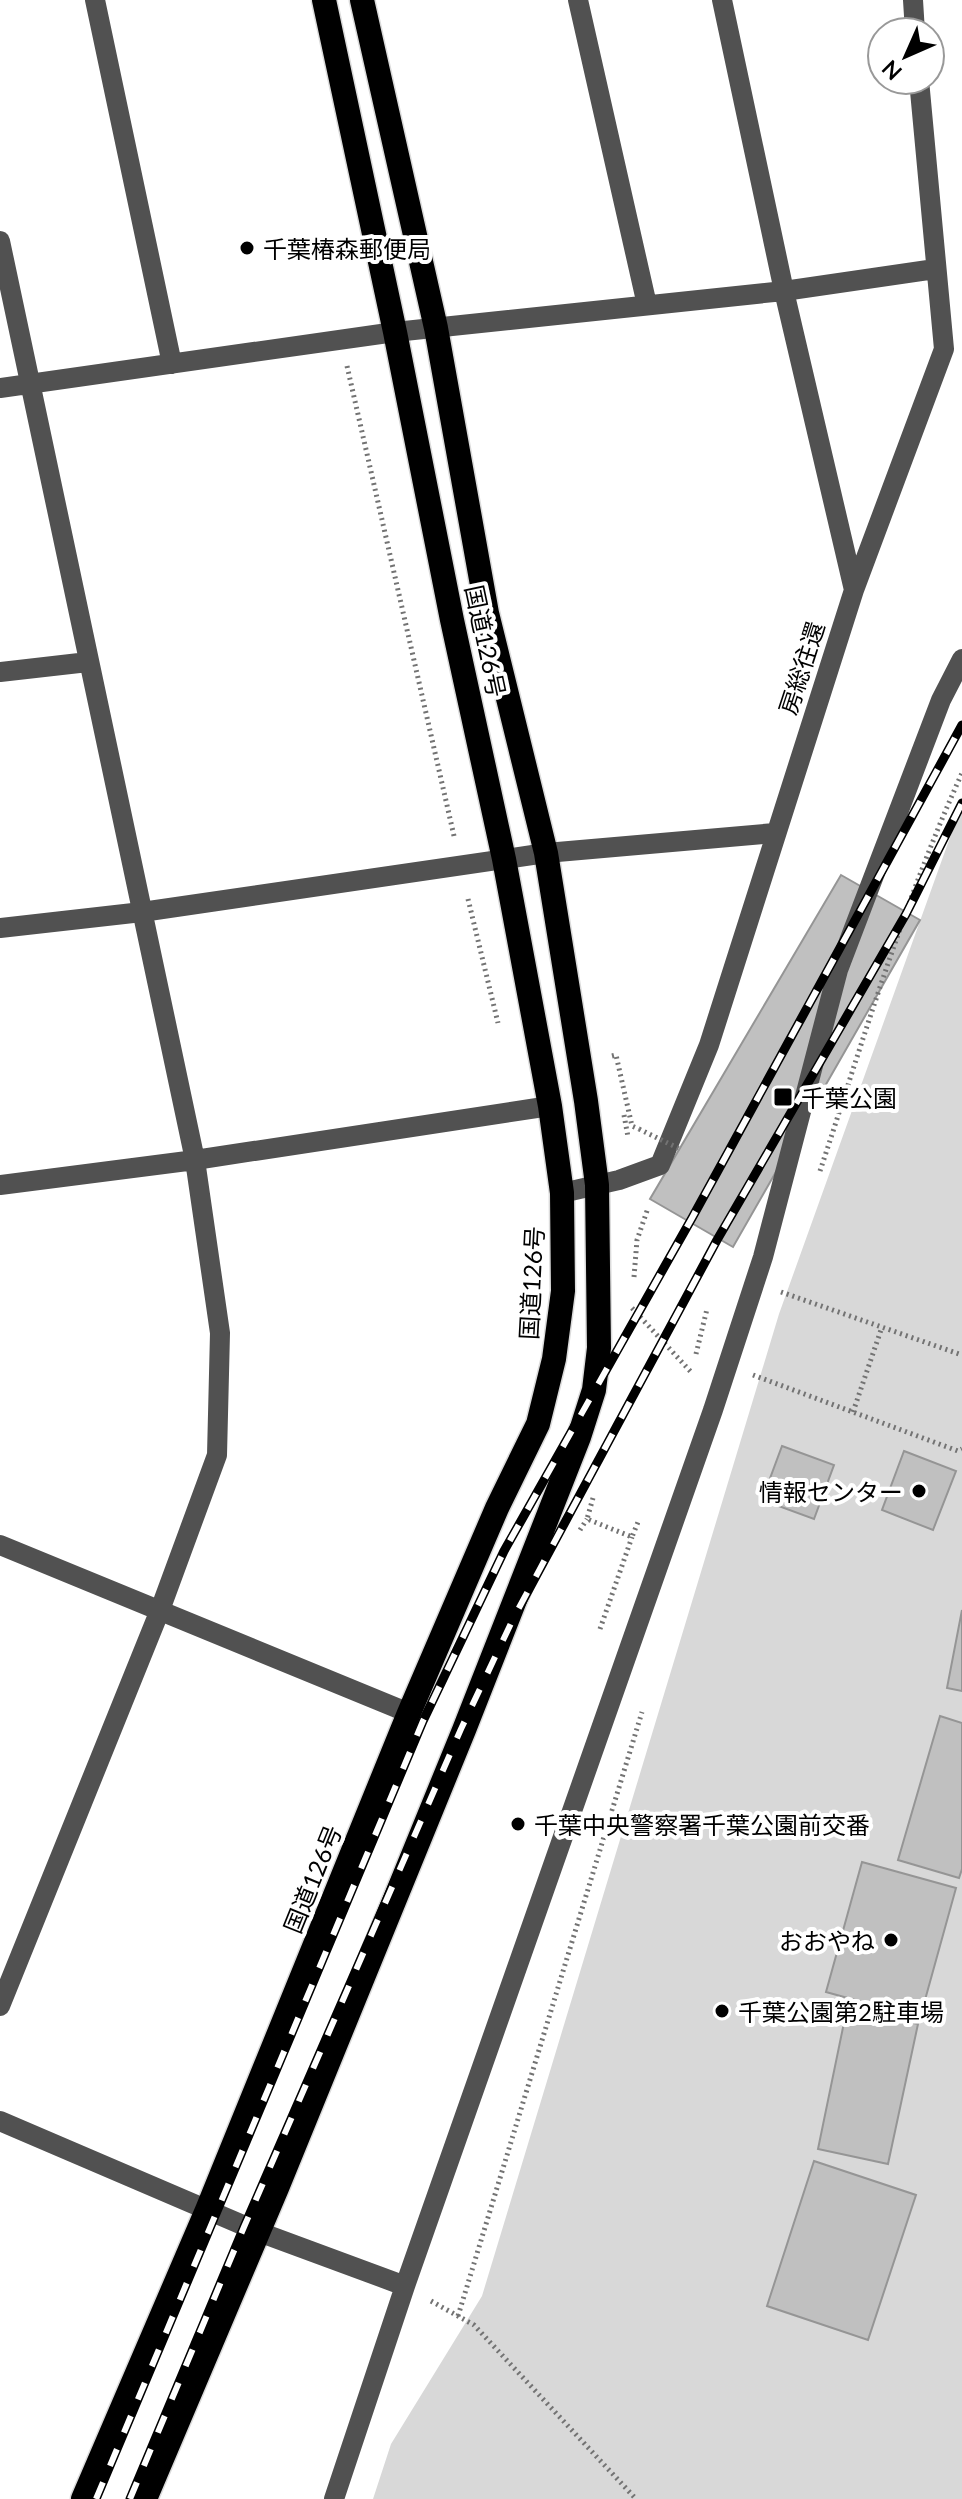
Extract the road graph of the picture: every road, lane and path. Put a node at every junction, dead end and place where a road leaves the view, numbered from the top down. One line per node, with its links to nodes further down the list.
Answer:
1 (95, 0): 13 (street)
2 (324, 0): 12 (highway, 国道126号)
3 (362, 0): 11 (highway, 国道126号)
4 (578, 0): 10 (street)
5 (722, 0): 9 (street)
6 (920, 96): 8 (street, 房総往還)
7 (0, 241): 15 (street)
8 (935, 269): 9 (street); 17 (street, 房総往還)
9 (784, 291): 10 (street); 17 (street)
10 (647, 305): 11 (street)
11 (436, 328): 12 (street); 24 (highway, 国道126号)
12 (395, 332): 13 (street); 25 (highway, 国道126号)
13 (172, 364): 15 (street)
14 (347, 364): 23 (path)
15 (31, 384): 16 (street); 19 (street)
16 (0, 388)
17 (854, 590): 22 (street, 房総往還)
18 (962, 659): 66 (street)
19 (88, 662): 20 (street); 27 (street)
20 (0, 672)
21 (962, 773): 34 (path)
22 (775, 833): 24 (street); 36 (street, 房総往還)
23 (455, 841)
24 (546, 853): 25 (street); 36 (highway, 国道126号)
25 (504, 859): 27 (street); 31 (highway, 国道126号)
26 (468, 899): 29 (path)
27 (142, 912): 28 (street); 33 (street)
28 (0, 928)
29 (500, 1032)
30 (616, 1055): 32 (path, bridge)
31 (550, 1106): 33 (street); 37 (highway, 国道126号)
32 (680, 1149)
33 (195, 1160): 35 (street); 59 (street)
34 (819, 1174)
35 (0, 1185)
36 (597, 1185): 37 (street, 房総往還); 65 (highway, 国道126号)
37 (562, 1193): 61 (highway, 国道126号)
38 (648, 1208): 40 (path)
39 (785, 1277): 41 (path)
40 (633, 1280)
41 (780, 1292): 43 (path); 47 (path)
42 (632, 1294): 44 (path)
43 (776, 1306)
44 (631, 1307): 46 (path); 50 (path)
45 (707, 1309): 50 (path)
46 (630, 1322)
47 (882, 1327): 48 (path); 54 (path)
48 (962, 1355)
49 (757, 1361): 51 (path)
50 (691, 1372): 52 (path)
51 (752, 1375): 53 (path); 54 (path)
52 (688, 1385)
53 (749, 1387)
54 (853, 1412): 55 (path)
55 (962, 1449)
56 (596, 1488): 57 (path)
57 (642, 1509)
58 (0, 1545): 59 (street)
59 (160, 1610): 61 (street); 62 (street)
60 (645, 1705): 67 (path)
61 (409, 1713): 64 (highway, 国道126号)
62 (0, 2006)
63 (0, 2121): 64 (street)
64 (207, 2210): 65 (street); 68 (highway, 国道126号)
65 (259, 2232): 66 (street); 69 (highway, 国道126号)
66 (405, 2286): 67 (path); 70 (street)
67 (458, 2316): 71 (path)
68 (83, 2499)
69 (145, 2499)
70 (334, 2499)
71 (636, 2499)

